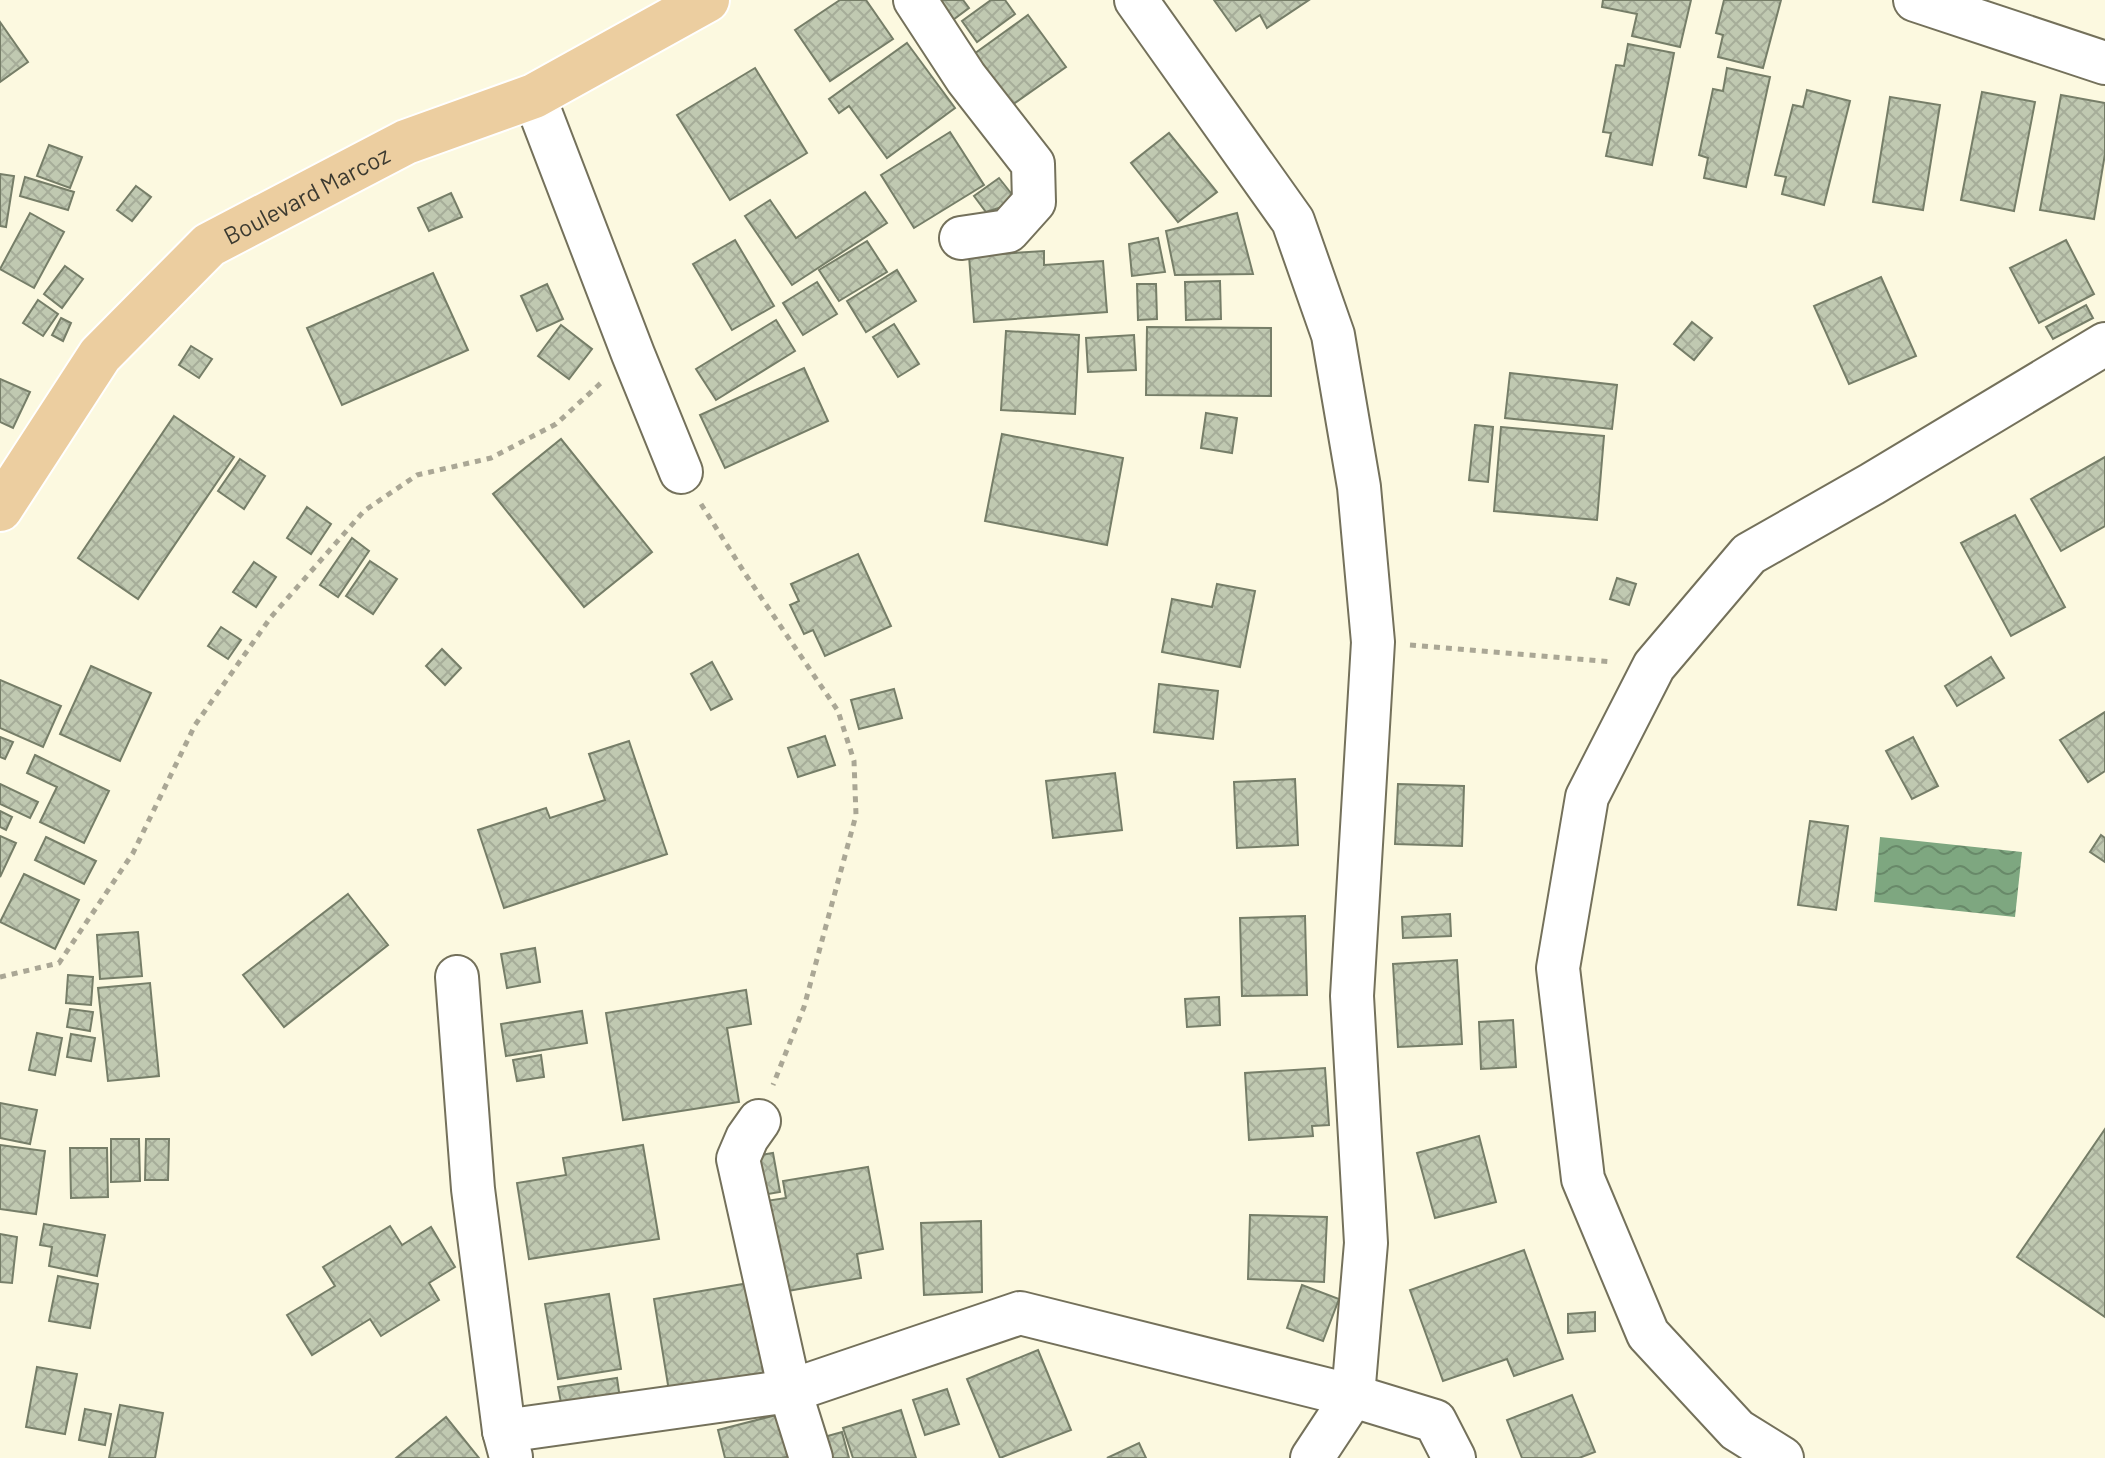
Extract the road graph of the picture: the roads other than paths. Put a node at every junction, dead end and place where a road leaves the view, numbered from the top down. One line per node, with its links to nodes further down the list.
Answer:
1 (707, 0): 6 (main road, Boulevard Marcoz)
2 (915, 0): 7 (street)
3 (1136, 0): 14 (street)
4 (1915, 0): 5 (street)
5 (2105, 63)
6 (534, 96): 9 (street); 10 (main road, Boulevard Marcoz)
7 (961, 238)
8 (2105, 344): 19 (street)
9 (681, 472)
10 (0, 509)
11 (457, 977): 15 (street)
12 (759, 1121): 13 (street)
13 (790, 1391): 14 (street); 15 (street); 16 (street)
14 (1353, 1396): 17 (street); 18 (street)
15 (507, 1445)
16 (811, 1458)
17 (1312, 1458)
18 (1454, 1458)
19 (1782, 1458)

